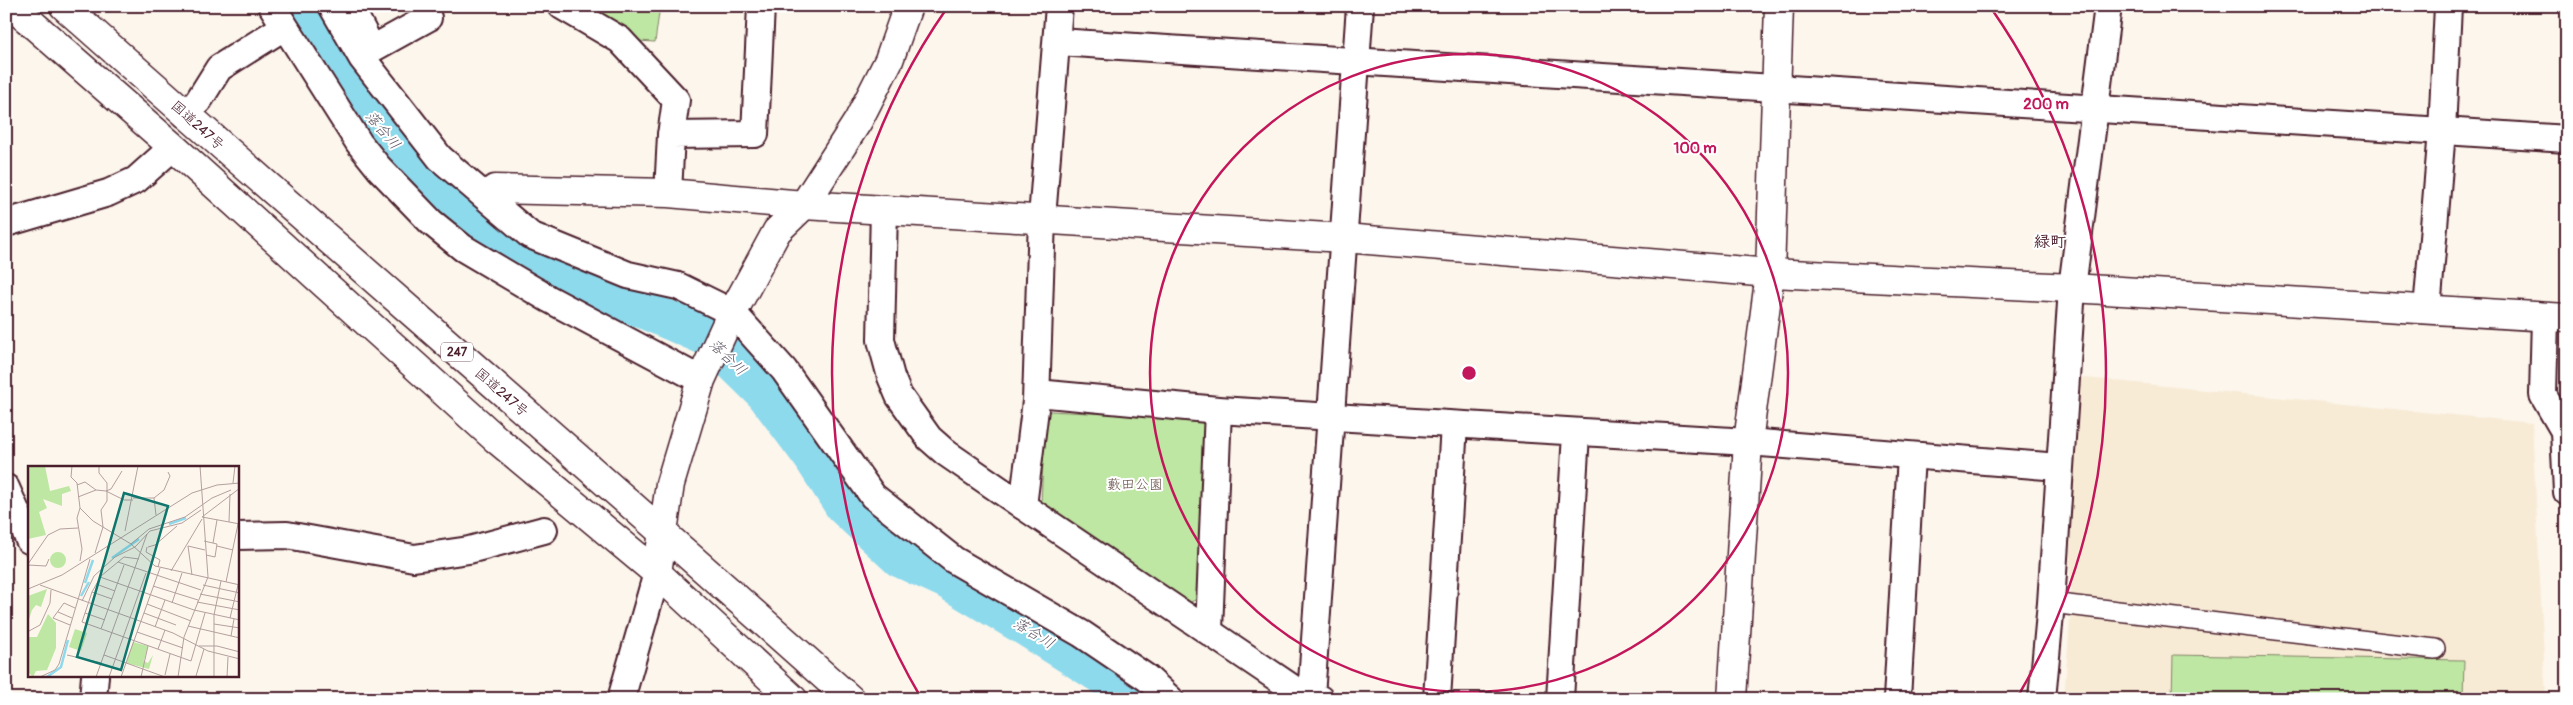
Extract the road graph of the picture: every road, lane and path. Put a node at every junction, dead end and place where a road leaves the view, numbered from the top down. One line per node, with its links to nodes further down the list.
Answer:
1 (12, 6): 23 (main road)
2 (64, 6): 19 (main road, 国道247号 / 247)
3 (332, 6): 35 (street)
4 (349, 6): 14 (street)
5 (562, 6): 21 (street)
6 (761, 6): 21 (street)
7 (908, 6): 26 (main road)
8 (1059, 6): 15 (street)
9 (1360, 6): 16 (street)
10 (1779, 6): 17 (main road)
11 (2108, 6): 18 (street)
12 (2448, 6): 20 (street)
13 (278, 16): 19 (street); 36 (street)
14 (428, 18)
15 (1058, 42): 16 (street); 28 (street)
16 (1356, 62): 17 (street); 30 (street)
17 (1776, 88): 18 (street); 31 (main road)
18 (2094, 108): 20 (street); 32 (street)
19 (186, 114): 49 (main road, 国道247号 / 247)
20 (2442, 131): 22 (street); 33 (street)
21 (671, 135): 25 (street)
22 (2567, 139)
23 (173, 147): 29 (street); 54 (main road)
24 (495, 188): 25 (main road)
25 (668, 193): 26 (main road)
26 (804, 205): 27 (main road); 35 (main road)
27 (884, 208): 28 (main road); 47 (street)
28 (1042, 218): 30 (main road); 37 (street)
29 (6, 223)
30 (1344, 238): 31 (main road); 39 (street)
31 (1770, 273): 32 (main road); 42 (main road)
32 (2072, 288): 33 (main road); 44 (street)
33 (2427, 310): 34 (main road)
34 (2556, 317): 46 (street)
35 (730, 318): 36 (main road); 64 (street)
36 (701, 380): 49 (main road)
37 (1037, 393): 38 (street); 47 (street)
38 (1218, 410): 39 (street); 56 (street)
39 (1331, 418): 40 (street); 59 (street)
40 (1454, 426): 41 (street); 65 (street)
41 (1576, 434): 42 (street); 66 (street)
42 (1748, 442): 43 (street); 67 (main road)
43 (1911, 456): 44 (street); 68 (street)
44 (2058, 467): 55 (street)
45 (6, 488): 51 (street)
46 (2567, 492)
47 (1022, 506): 56 (street)
48 (544, 530): 50 (street)
49 (663, 532): 54 (main road); 63 (main road, 国道247号 / 247)
50 (239, 536)
51 (28, 540)
52 (28, 542): 53 (street)
53 (6, 546)
54 (657, 573): 61 (street); 62 (main road)
55 (2051, 603): 57 (street); 69 (street)
56 (1209, 630): 59 (street)
57 (2434, 649)
58 (95, 678): 60 (street)
59 (1316, 698)
60 (93, 699)
61 (622, 699)
62 (793, 699)
63 (850, 699)
64 (1170, 699)
65 (1438, 699)
66 (1560, 699)
67 (1732, 699)
68 (1897, 699)
69 (2042, 699)

